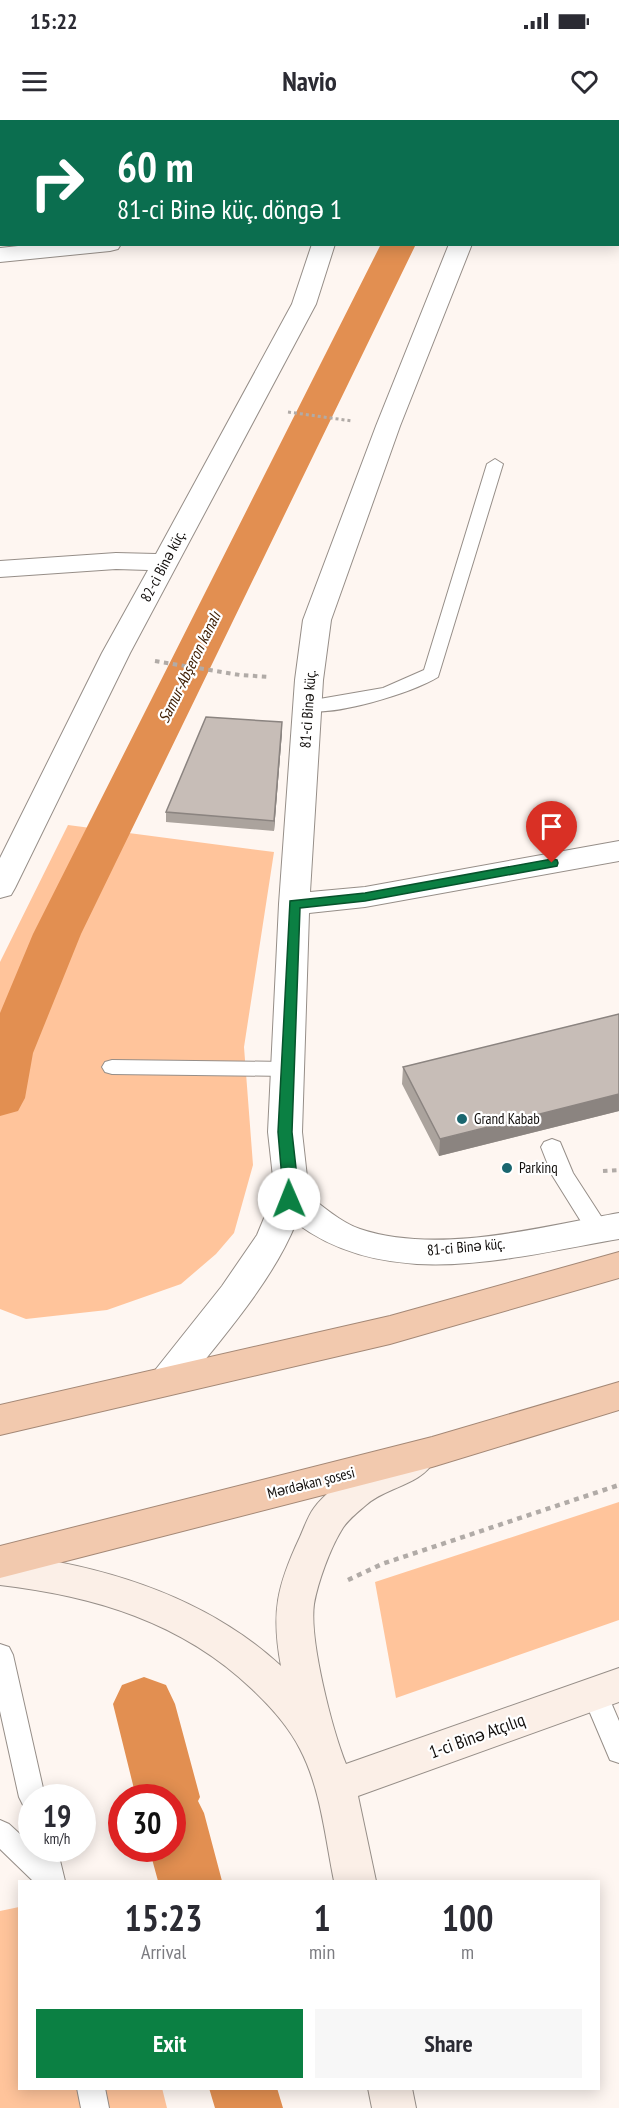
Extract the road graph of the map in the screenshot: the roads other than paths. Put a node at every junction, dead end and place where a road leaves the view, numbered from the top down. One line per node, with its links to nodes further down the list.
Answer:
1 (90, 246): 4 (street)
2 (323, 246): 6 (street, 82-ci Binə küç.)
3 (460, 246): 8 (street, 81-ci Binə küç.)
4 (0, 255)
5 (495, 464): 8 (lane)
6 (164, 562): 7 (street); 10 (street, 82-ci Binə küç.)
7 (0, 569)
8 (308, 706): 11 (street, 81-ci Binə küç.)
9 (619, 851): 11 (street)
10 (0, 888)
11 (294, 904): 13 (street, 81-ci Binə küç.)
12 (112, 1067): 13 (lane)
13 (287, 1069): 15 (street, 81-ci Binə küç.)
14 (552, 1147): 16 (lane)
15 (289, 1199): 16 (street, 81-ci Binə küç.); 18 (street, 81-ci Binə küç.)
16 (609, 1228)
17 (619, 1265): 18 (highway)
18 (169, 1379): 20 (highway)
19 (619, 1396): 21 (highway, Mərdəkan şosesi)
20 (0, 1420)
21 (432, 1452): 22 (highway, Mərdəkan şosesi); 26 (street)
22 (0, 1562)
23 (0, 1569): 26 (street)
24 (0, 1655): 28 (lane)
25 (607, 1689): 27 (lane); 29 (street, 1-ci Binə Atçılıq)
26 (316, 1738): 29 (street)
27 (619, 1752)
28 (29, 1784)
29 (335, 1786): 34 (street)
30 (0, 1832): 32 (lane)
31 (47, 1862): 33 (lane)
32 (50, 1880)
33 (51, 1880)
34 (356, 1880)
35 (91, 2090): 37 (lane)
36 (390, 2090): 38 (street)
37 (95, 2108)
38 (393, 2108)

